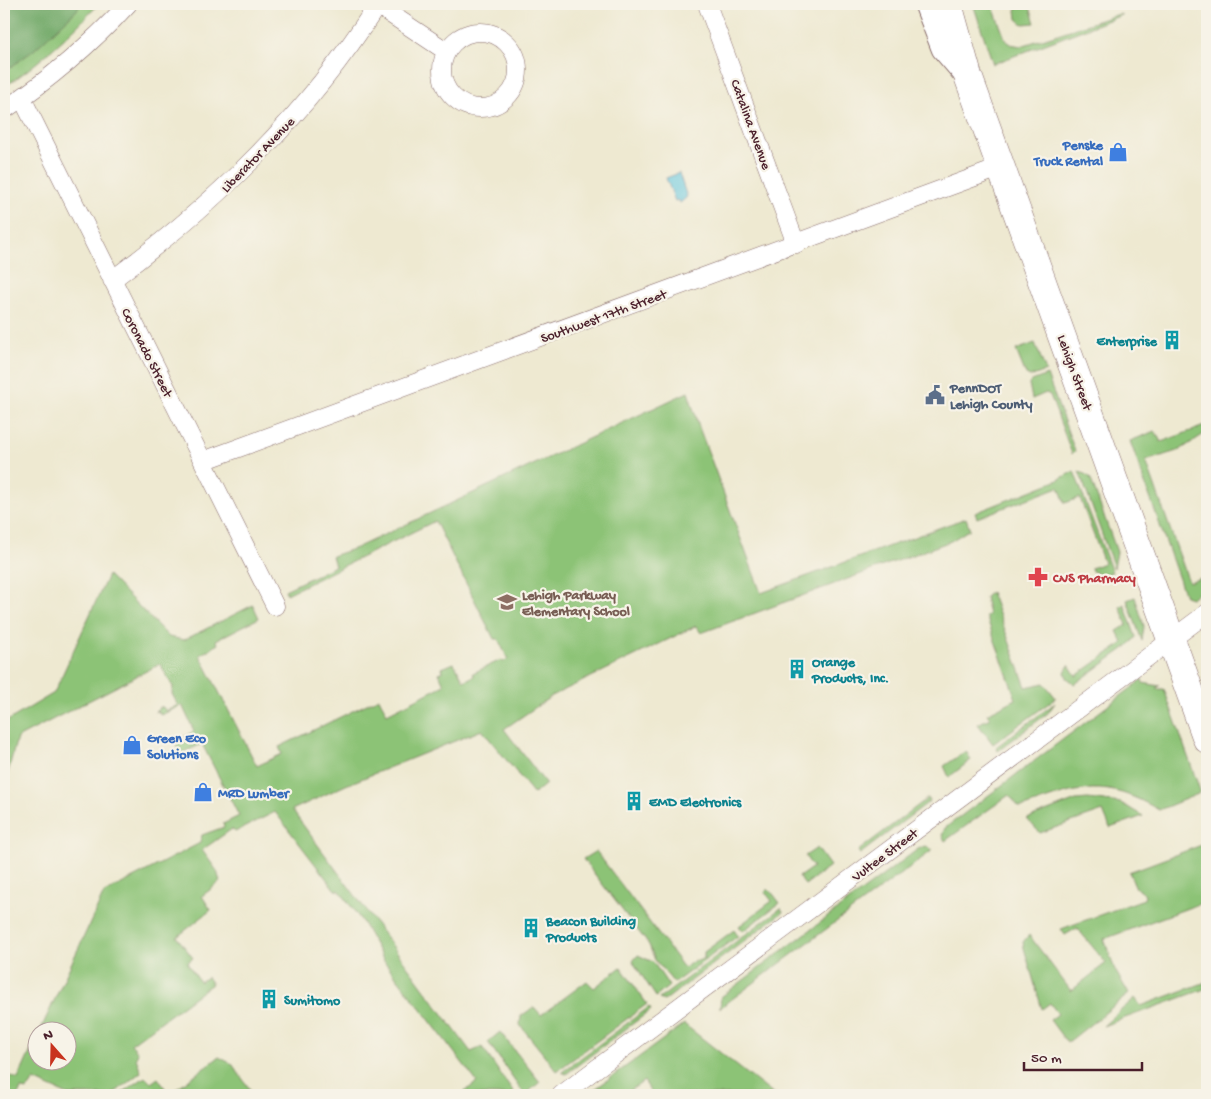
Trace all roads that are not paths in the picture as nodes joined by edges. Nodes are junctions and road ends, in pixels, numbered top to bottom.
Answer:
1 (128, 4) edge
2 (378, 4) edge
3 (707, 4) edge
4 (926, 4) edge
5 (948, 4) edge
6 (446, 51) junction
7 (968, 76) junction
8 (22, 98) junction
9 (4, 110) edge
10 (1002, 168) junction
11 (796, 244) junction
12 (112, 280) junction
13 (203, 461) junction
14 (275, 606) dead end
15 (1207, 613) edge
16 (1171, 638) junction
17 (1207, 739) edge
18 (562, 1095) edge

1 - 8 street
2 - 6 street, Liberator Avenue
2 - 12 street, Liberator Avenue
3 - 11 street, Catalina Avenue
4 - 7 main road
5 - 7 main road, Lehigh Street
6 - 6 street
7 - 10 main road, Lehigh Street
8 - 9 street
8 - 12 street, Coronado Street
10 - 11 street, Southwest 17th Street
10 - 16 main road, Lehigh Street
11 - 13 street, Southwest 17th Street
12 - 13 street, Coronado Street
13 - 14 street, Coronado Street
15 - 16 street, Vultee Street
16 - 17 main road, Lehigh Street
16 - 18 street, Vultee Street

